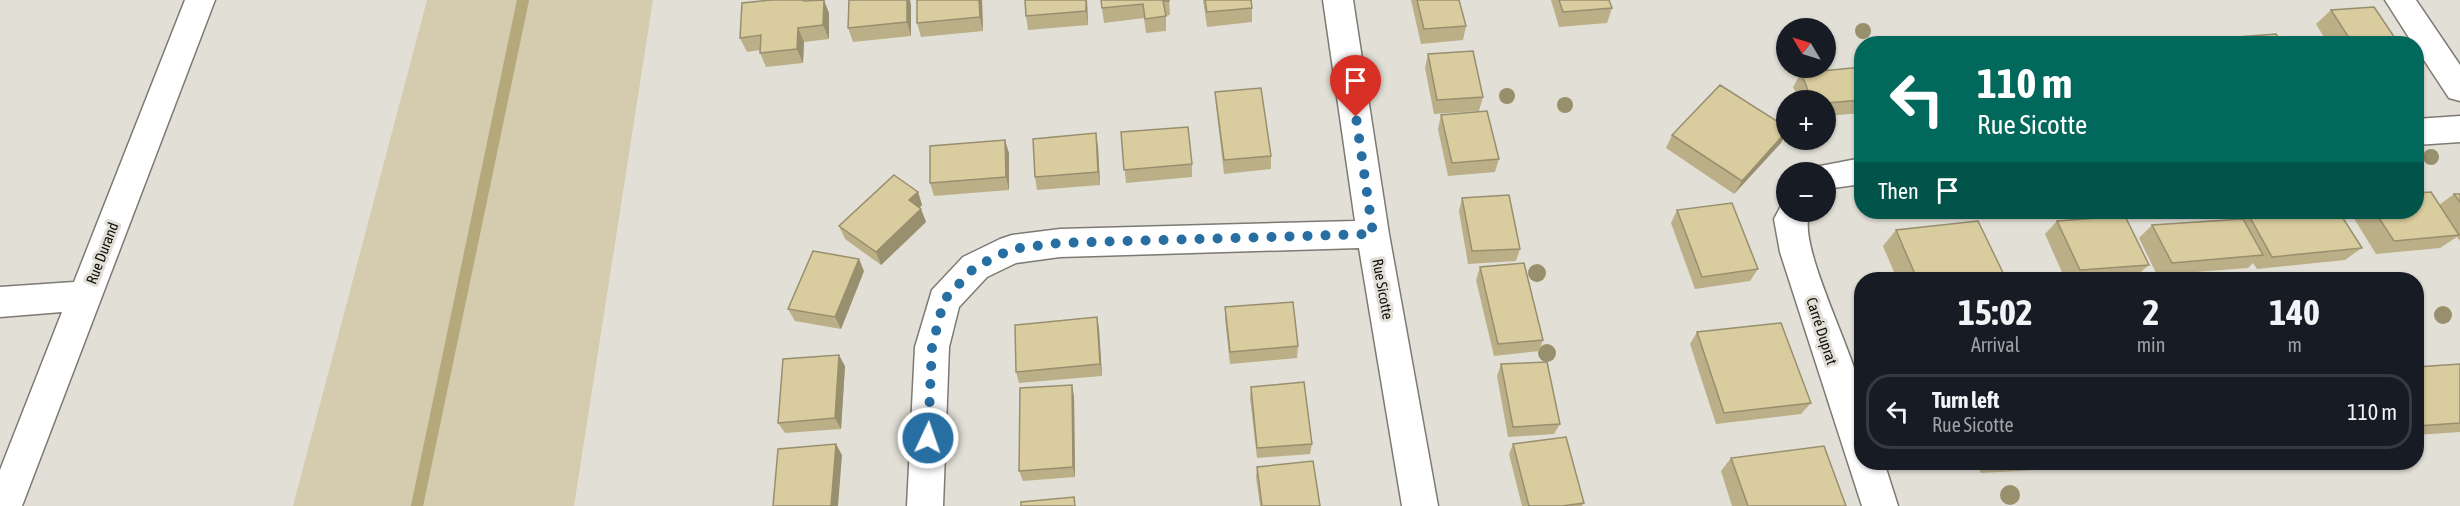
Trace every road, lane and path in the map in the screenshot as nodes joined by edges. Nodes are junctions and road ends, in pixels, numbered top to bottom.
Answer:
1 (200, 0) edge
2 (1338, 0) edge
3 (2400, 0) edge
4 (2460, 89) edge
5 (2460, 129) edge
6 (2424, 131) edge
7 (1854, 172) edge
8 (1836, 175) edge
9 (1791, 222) edge
10 (1373, 234) junction
11 (85, 296) junction
12 (0, 302) edge
13 (1854, 426) edge
14 (1869, 470) edge
15 (4, 506) edge
16 (925, 506) edge
17 (1420, 506) edge
18 (1880, 506) edge

1 - 11 street, Rue Durand
2 - 10 street, Rue Sicotte
3 - 4 street
5 - 6 street
7 - 8 street
9 - 13 street, Carré Duprat
10 - 16 street
10 - 17 street, Rue Sicotte
11 - 12 street
11 - 15 street, Rue Durand
14 - 18 street

